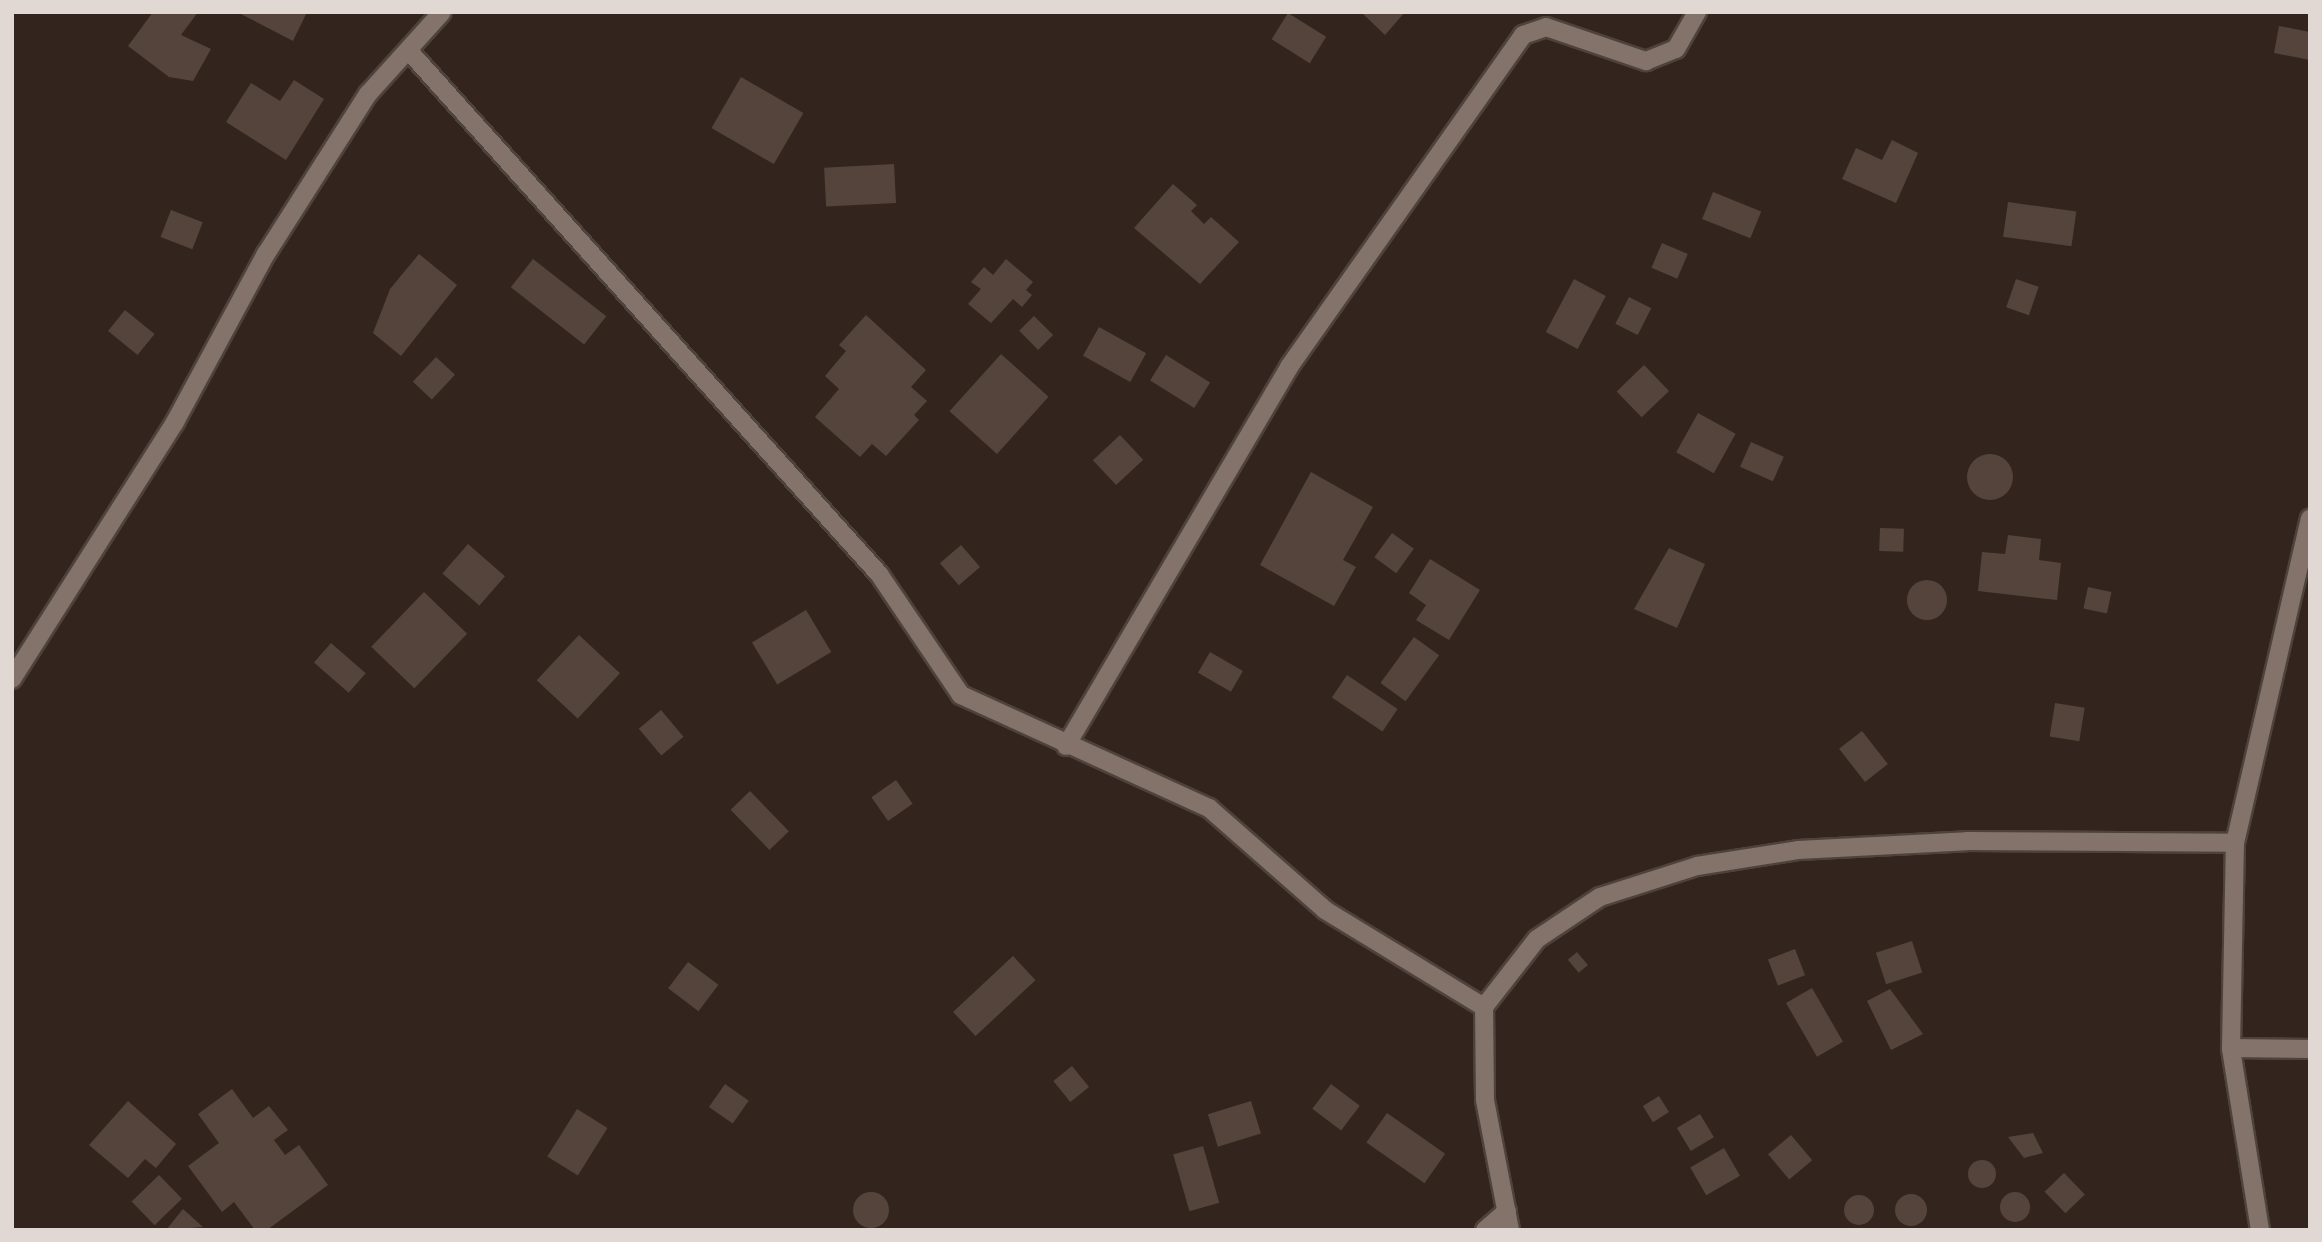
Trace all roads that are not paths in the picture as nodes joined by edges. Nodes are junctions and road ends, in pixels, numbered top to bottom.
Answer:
1 (442, 12) edge
2 (1697, 12) edge
3 (1530, 20) edge
4 (408, 50) junction
5 (2310, 519) edge
6 (12, 679) edge
7 (1066, 746) junction
8 (2235, 843) junction
9 (1484, 1007) junction
10 (2231, 1048) junction
11 (2310, 1049) edge
12 (1507, 1211) junction
13 (1485, 1230) edge
14 (1510, 1230) edge
15 (2259, 1230) edge

1 - 4 street
2 - 3 street
3 - 7 street
4 - 6 street
4 - 7 street
5 - 8 street
7 - 9 street
8 - 9 street
8 - 10 street
9 - 12 street
10 - 11 street
10 - 15 street
12 - 13 street
12 - 14 street

